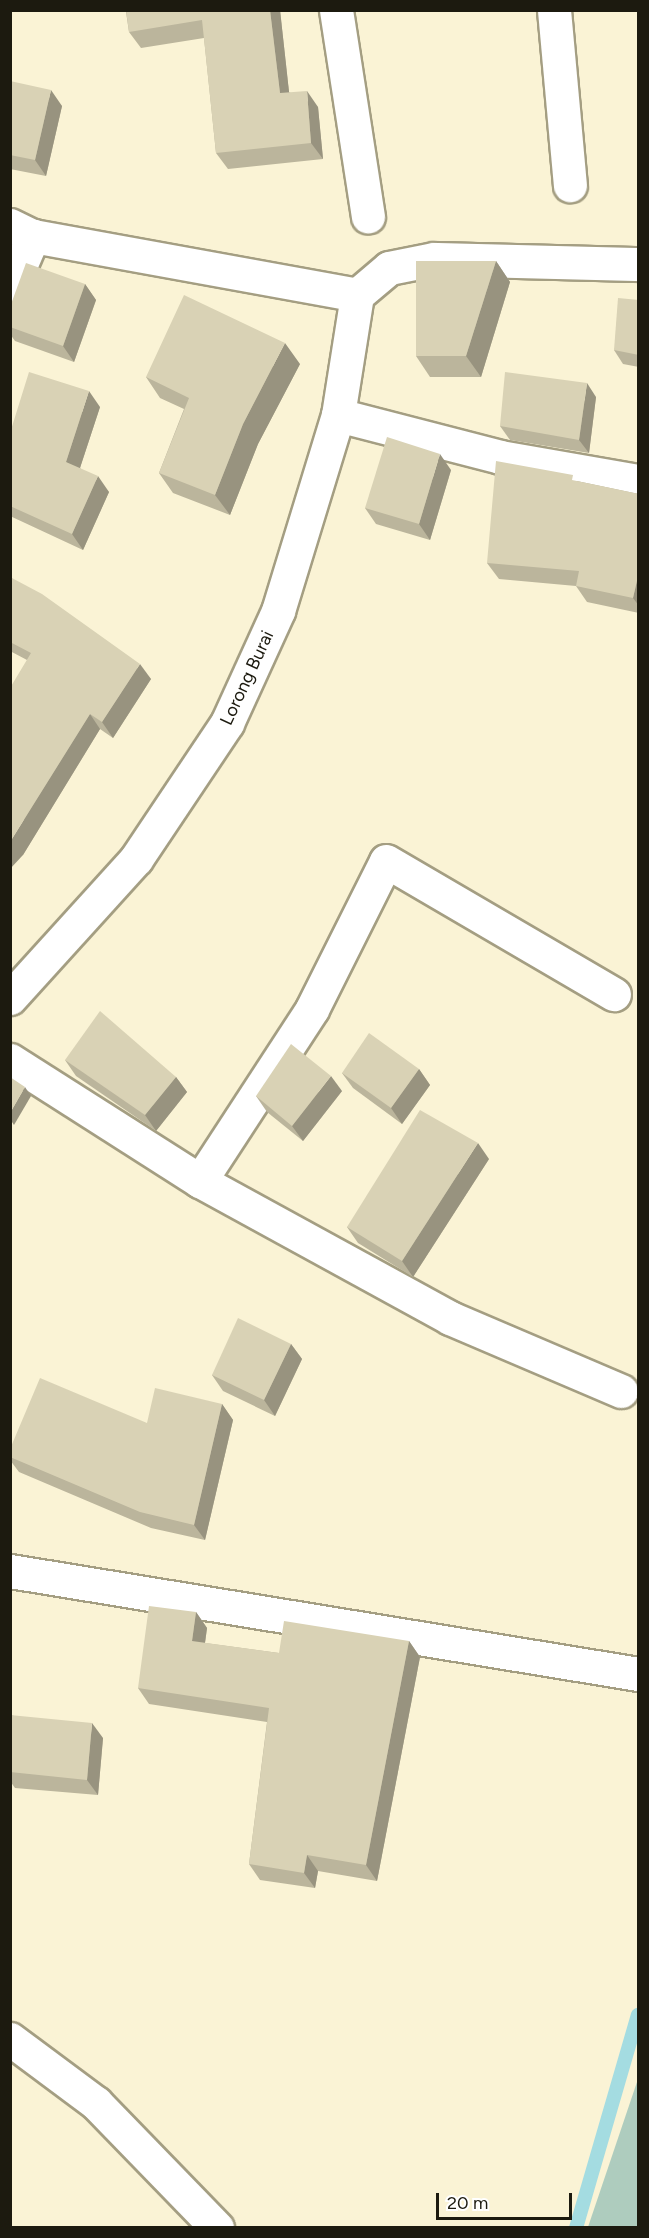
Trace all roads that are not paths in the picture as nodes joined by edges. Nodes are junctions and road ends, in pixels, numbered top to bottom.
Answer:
1 (336, 10) edge
2 (554, 10) edge
3 (570, 185) dead end
4 (368, 217) dead end
5 (22, 230) edge
6 (639, 264) edge
7 (10, 290) edge
8 (357, 295) junction
9 (338, 415) junction
10 (639, 481) edge
11 (614, 994) dead end
12 (10, 998) edge
13 (10, 1060) edge
14 (200, 1181) junction
15 (621, 1390) dead end
16 (10, 1571) edge
17 (639, 1674) edge
18 (10, 2039) edge
19 (217, 2228) edge

1 - 4 street
2 - 3 street
5 - 7 street
5 - 8 street
6 - 8 street
8 - 9 street, Lorong Burai
9 - 10 street
9 - 12 street, Lorong Burai
11 - 14 street
13 - 14 street
14 - 15 street
16 - 17 street
18 - 19 street

